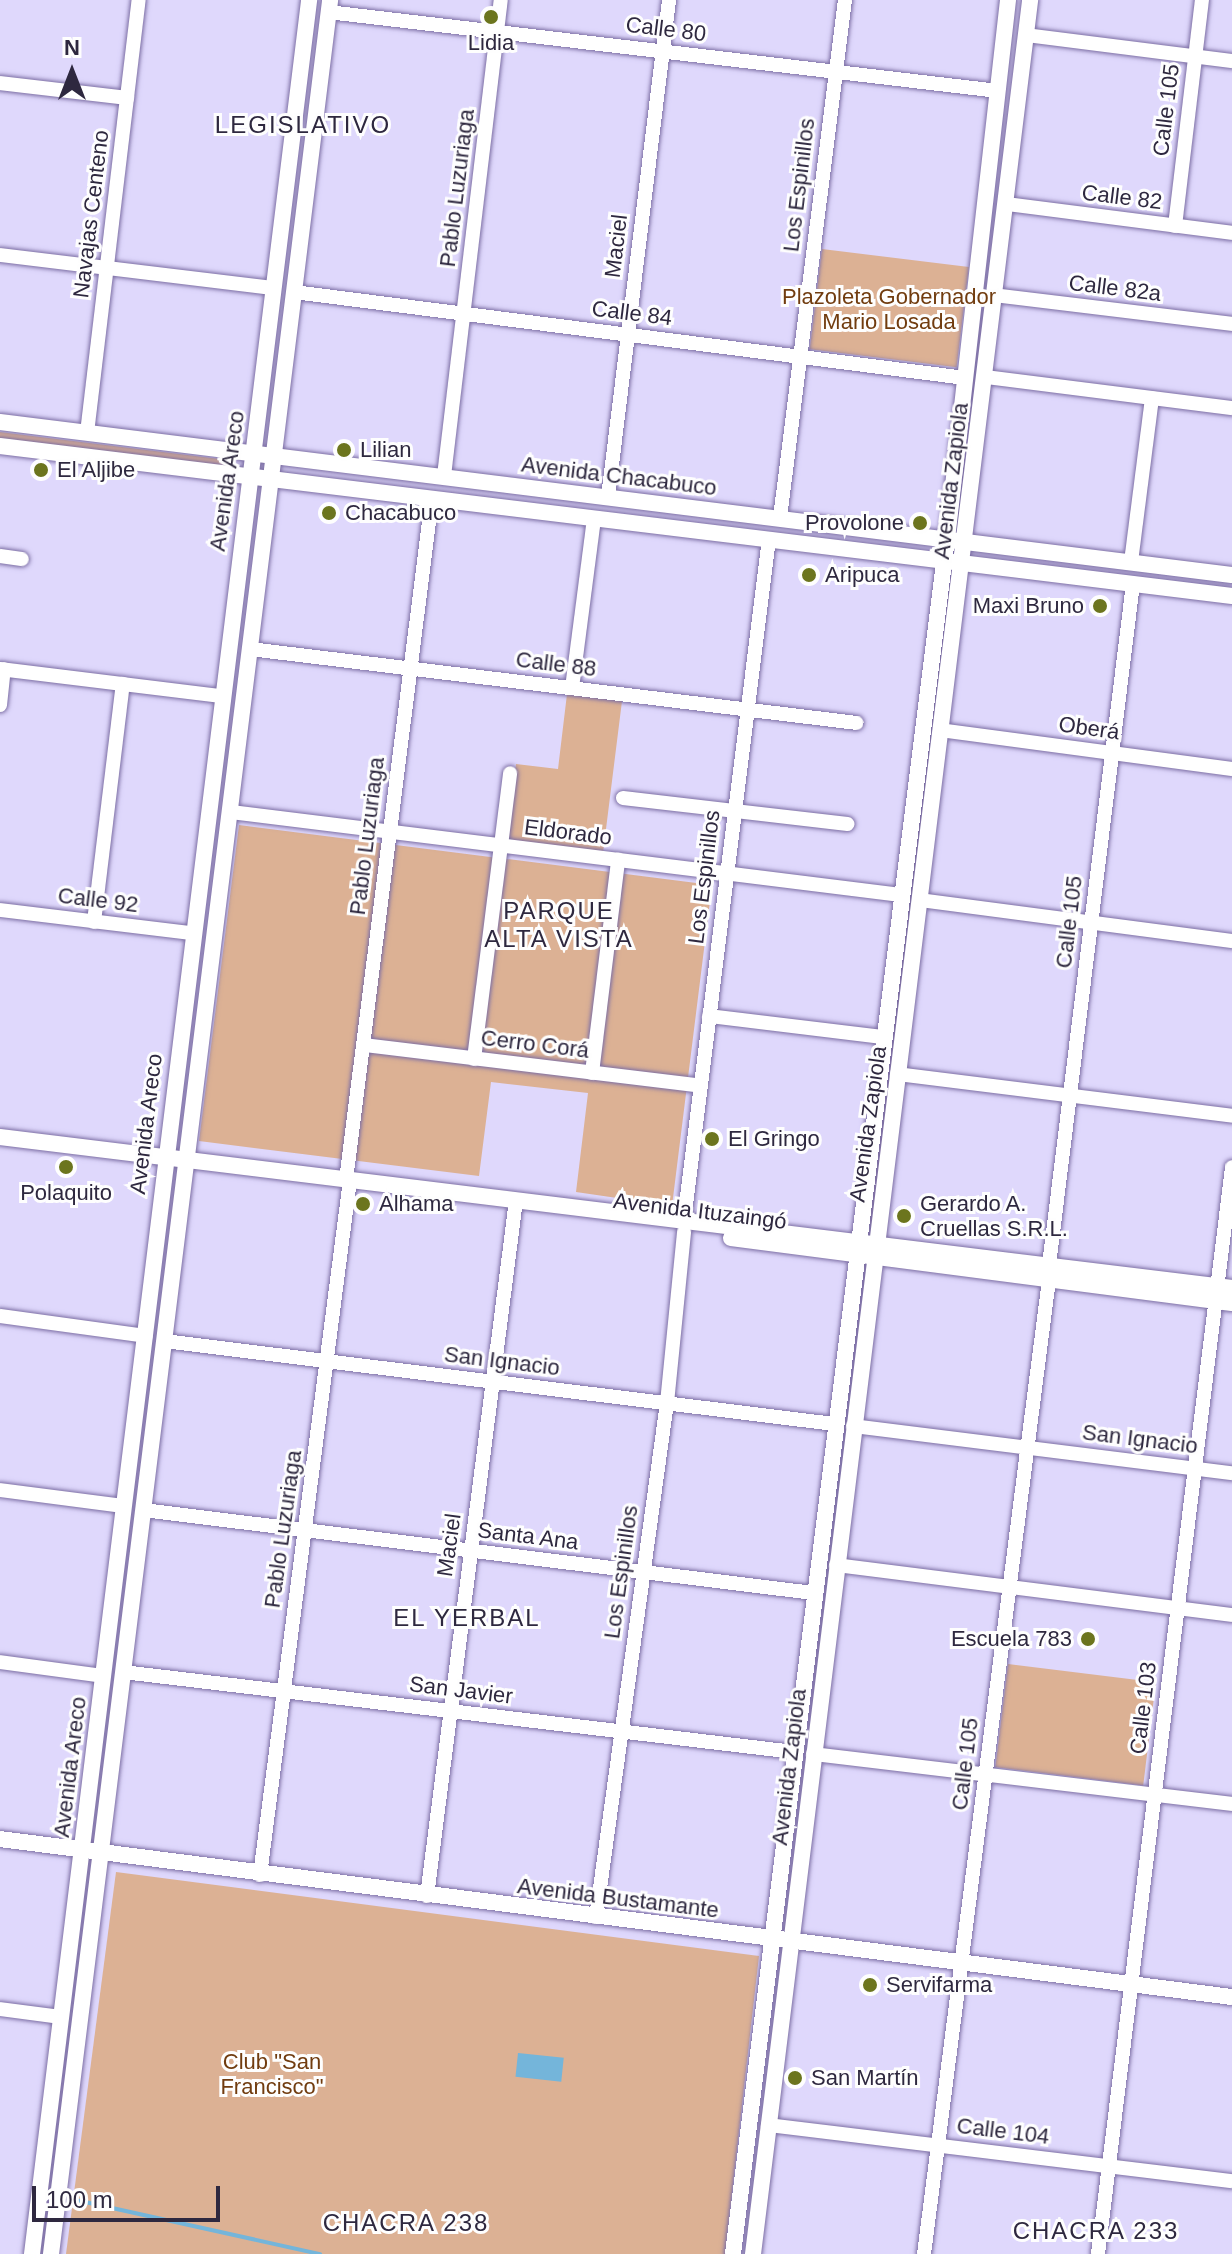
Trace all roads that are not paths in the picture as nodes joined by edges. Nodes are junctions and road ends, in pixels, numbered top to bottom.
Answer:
1 (139, 0) edge
2 (309, 0) edge
3 (501, 0) edge
4 (669, 0) edge
5 (845, 0) edge
6 (1008, 0) edge
7 (1030, 0) edge
8 (1202, 0) edge
9 (329, 6) edge
10 (497, 32) junction
11 (1026, 35) junction
12 (662, 51) junction
13 (1195, 56) junction
14 (1232, 61) edge
15 (835, 71) junction
16 (0, 83) edge
17 (998, 91) junction
18 (127, 98) junction
19 (1007, 204) junction
20 (1175, 226) junction
21 (1232, 233) edge
22 (0, 255) edge
23 (106, 268) junction
24 (274, 288) junction
25 (294, 292) junction
26 (993, 295) junction
27 (464, 314) junction
28 (1232, 324) edge
29 (628, 335) junction
30 (800, 357) junction
31 (986, 377) junction
32 (965, 378) junction
33 (1152, 398) junction
34 (1232, 408) edge
35 (0, 422) edge
36 (87, 433) junction
37 (0, 446) edge
38 (254, 454) junction
39 (274, 455) junction
40 (444, 476) junction
41 (247, 478) junction
42 (270, 481) junction
43 (608, 497) junction
44 (432, 498) junction
45 (594, 518) junction
46 (780, 518) junction
47 (769, 539) junction
48 (947, 539) junction
49 (967, 541) junction
50 (0, 556) edge
51 (22, 559) dead end
52 (944, 562) junction
53 (1131, 562) junction
54 (963, 564) junction
55 (1232, 575) edge
56 (1133, 584) junction
57 (1232, 596) edge
58 (250, 649) junction
59 (410, 668) junction
60 (2, 669) edge
61 (123, 684) junction
62 (572, 688) junction
63 (221, 696) junction
64 (0, 705) edge
65 (747, 710) junction
66 (857, 723) dead end
67 (940, 730) junction
68 (1111, 753) junction
69 (1232, 769) edge
70 (510, 773) dead end
71 (623, 798) dead end
72 (735, 811) junction
73 (231, 812) junction
74 (848, 824) dead end
75 (390, 832) junction
76 (500, 846) junction
77 (618, 860) junction
78 (727, 874) junction
79 (901, 895) junction
80 (920, 900) junction
81 (0, 910) edge
82 (94, 922) junction
83 (1091, 923) junction
84 (191, 933) junction
85 (1232, 941) edge
86 (709, 1016) junction
87 (882, 1037) junction
88 (364, 1045) junction
89 (474, 1059) junction
90 (592, 1073) junction
91 (897, 1074) junction
92 (701, 1086) junction
93 (1070, 1096) junction
94 (1232, 1116) edge
95 (0, 1137) edge
96 (164, 1157) junction
97 (186, 1162) junction
98 (1232, 1167) edge
99 (348, 1184) junction
100 (516, 1205) junction
101 (684, 1226) junction
102 (855, 1248) junction
103 (874, 1250) junction
104 (1049, 1272) junction
105 (1221, 1292) edge
106 (1232, 1303) edge
107 (0, 1316) edge
108 (146, 1336) junction
109 (164, 1341) junction
110 (328, 1362) junction
111 (494, 1382) junction
112 (667, 1403) junction
113 (834, 1424) junction
114 (853, 1426) junction
115 (1028, 1448) junction
116 (1195, 1468) junction
117 (1232, 1473) edge
118 (0, 1490) edge
119 (124, 1506) junction
120 (143, 1510) junction
121 (305, 1530) junction
122 (470, 1551) junction
123 (836, 1565) junction
124 (643, 1572) junction
125 (1010, 1587) junction
126 (813, 1593) junction
127 (1178, 1608) junction
128 (1232, 1615) edge
129 (0, 1662) edge
130 (123, 1672) junction
131 (103, 1676) junction
132 (284, 1691) junction
133 (448, 1711) junction
134 (622, 1731) junction
135 (794, 1752) junction
136 (813, 1754) junction
137 (985, 1775) junction
138 (1154, 1795) junction
139 (1232, 1804) edge
140 (0, 1839) edge
141 (82, 1849) junction
142 (101, 1852) junction
143 (260, 1875) junction
144 (427, 1896) junction
145 (596, 1917) junction
146 (771, 1939) junction
147 (791, 1941) junction
148 (961, 1962) junction
149 (1131, 1984) junction
150 (1232, 1997) edge
151 (0, 2009) edge
152 (61, 2017) junction
153 (768, 2125) junction
154 (938, 2146) junction
155 (1108, 2166) junction
156 (1232, 2181) edge
157 (32, 2254) edge
158 (51, 2254) edge
159 (733, 2254) edge
160 (753, 2254) edge
161 (924, 2254) edge
162 (1098, 2254) edge

1 - 18 street, Navajas Centeno
2 - 24 main road, Avenida Areco
3 - 10 street, Pablo Luzuriaga
4 - 12 street, Maciel
5 - 15 street, Los Espinillos
6 - 17 main road, Avenida Zapiola
7 - 11 main road, Avenida Zapiola
8 - 13 street, Calle 105
9 - 10 street, Calle 80
9 - 25 main road, Avenida Areco
10 - 12 street, Calle 80
10 - 27 street, Pablo Luzuriaga
11 - 13 street
11 - 19 main road, Avenida Zapiola
12 - 15 street, Calle 80
12 - 29 street, Maciel
13 - 14 street
13 - 20 street, Calle 105
15 - 17 street, Calle 80
15 - 30 street, Los Espinillos
16 - 18 street
17 - 32 main road, Avenida Zapiola
18 - 23 street, Navajas Centeno
19 - 20 street, Calle 82
19 - 26 main road, Avenida Zapiola
20 - 21 street, Calle 82
22 - 23 street
23 - 24 street
23 - 36 street, Navajas Centeno
24 - 38 main road, Avenida Areco
25 - 27 street, Calle 84
25 - 39 main road, Avenida Areco
26 - 28 street, Calle 82a
26 - 31 main road, Avenida Zapiola
27 - 29 street, Calle 84
27 - 40 street, Pablo Luzuriaga
29 - 30 street, Calle 84
29 - 43 street, Maciel
30 - 32 street, Calle 84
30 - 46 street, Los Espinillos
31 - 33 street
31 - 49 main road, Avenida Zapiola
32 - 48 main road, Avenida Zapiola
33 - 34 street
33 - 53 street
35 - 36 main road, Avenida Chacabuco
36 - 38 main road, Avenida Chacabuco
37 - 41 main road, Avenida Chacabuco
38 - 39 main road, Avenida Chacabuco
38 - 41 main road, Avenida Areco
39 - 40 main road, Avenida Chacabuco
39 - 42 main road, Avenida Areco
40 - 43 main road, Avenida Chacabuco
41 - 42 main road, Avenida Chacabuco
41 - 63 main road, Avenida Areco
42 - 44 main road, Avenida Chacabuco
42 - 58 main road, Avenida Areco
43 - 46 main road, Avenida Chacabuco
44 - 45 main road, Avenida Chacabuco
44 - 59 street, Pablo Luzuriaga
45 - 47 main road, Avenida Chacabuco
45 - 62 street
46 - 48 main road, Avenida Chacabuco
47 - 52 main road, Avenida Chacabuco
47 - 65 street, Los Espinillos
48 - 49 main road, Avenida Chacabuco
48 - 52 main road, Avenida Zapiola
49 - 53 main road, Avenida Chacabuco
49 - 54 main road, Avenida Zapiola
50 - 51 street
52 - 54 main road, Avenida Chacabuco
52 - 79 main road, Avenida Zapiola
53 - 55 main road, Avenida Chacabuco
54 - 56 main road, Avenida Chacabuco
54 - 67 main road, Avenida Zapiola
56 - 57 main road, Avenida Chacabuco
56 - 68 street, Calle 105
58 - 59 street, Calle 88
58 - 73 main road, Avenida Areco
59 - 62 street, Calle 88
59 - 75 street, Pablo Luzuriaga
60 - 61 street
60 - 64 street
61 - 63 street
61 - 82 street
62 - 65 street, Calle 88
63 - 84 main road, Avenida Areco
65 - 66 street, Calle 88
65 - 72 street, Los Espinillos
67 - 68 street, Oberá
67 - 80 main road, Avenida Zapiola
68 - 69 street, Oberá
68 - 83 street, Calle 105
70 - 76 street
71 - 72 street
72 - 74 street
72 - 78 street, Los Espinillos
73 - 75 street, Eldorado
73 - 97 main road, Avenida Areco
75 - 76 street, Eldorado
75 - 88 street, Pablo Luzuriaga
76 - 77 street, Eldorado
76 - 89 street
77 - 78 street, Eldorado
77 - 90 street
78 - 79 street, Eldorado
78 - 86 street, Los Espinillos
79 - 87 main road, Avenida Zapiola
80 - 83 street
80 - 91 main road, Avenida Zapiola
81 - 82 street, Calle 92
82 - 84 street, Calle 92
83 - 85 street
83 - 93 street, Calle 105
84 - 96 main road, Avenida Areco
86 - 87 street
86 - 92 street, Los Espinillos
87 - 102 main road, Avenida Zapiola
88 - 89 street, Cerro Corá
88 - 99 street, Pablo Luzuriaga
89 - 90 street, Cerro Corá
90 - 92 street, Cerro Corá
91 - 93 street
91 - 103 main road, Avenida Zapiola
92 - 101 street, Los Espinillos
93 - 94 street
93 - 104 street, Calle 105
95 - 96 main road, Avenida Ituzaingó
96 - 97 main road, Avenida Ituzaingó
96 - 108 main road, Avenida Areco
97 - 99 main road, Avenida Ituzaingó
97 - 109 main road, Avenida Areco
98 - 105 street, Calle 103
99 - 100 main road, Avenida Ituzaingó
99 - 110 street, Pablo Luzuriaga
100 - 101 main road, Avenida Ituzaingó
100 - 111 street, Maciel
101 - 102 main road, Avenida Ituzaingó
101 - 112 street, Los Espinillos
102 - 103 main road, Avenida Ituzaingó
102 - 113 main road, Avenida Zapiola
103 - 104 main road, Avenida Ituzaingó
103 - 114 main road, Avenida Zapiola
104 - 105 main road, Avenida Ituzaingó
104 - 115 street, Calle 105
105 - 106 main road, Avenida Ituzaingó
105 - 116 street, Calle 103
107 - 108 street
108 - 119 main road, Avenida Areco
109 - 110 street, San Ignacio
109 - 120 main road, Avenida Areco
110 - 111 street, San Ignacio
110 - 121 street, Pablo Luzuriaga
111 - 112 street, San Ignacio
111 - 122 street, Maciel
112 - 113 street, San Ignacio
112 - 124 street, Los Espinillos
113 - 126 main road, Avenida Zapiola
114 - 115 street, San Ignacio
114 - 123 main road, Avenida Zapiola
115 - 116 street, San Ignacio
115 - 125 street, Calle 105
116 - 117 street, San Ignacio
116 - 127 street, Calle 103
118 - 119 street
119 - 131 main road, Avenida Areco
120 - 121 street, Santa Ana
120 - 130 main road, Avenida Areco
121 - 122 street, Santa Ana
121 - 132 street, Pablo Luzuriaga
122 - 124 street, Santa Ana
122 - 133 street, Maciel
123 - 125 street
123 - 136 main road, Avenida Zapiola
124 - 126 street, Santa Ana
124 - 134 street, Los Espinillos
125 - 127 street
125 - 137 street, Calle 105
126 - 135 main road, Avenida Zapiola
127 - 128 street
127 - 138 street, Calle 103
129 - 131 street
130 - 132 street, San Javier
130 - 142 main road, Avenida Areco
131 - 141 main road, Avenida Areco
132 - 133 street, San Javier
132 - 143 street, Pablo Luzuriaga
133 - 134 street, San Javier
133 - 144 street, Maciel
134 - 135 street, San Javier
134 - 145 street, Los Espinillos
135 - 146 main road, Avenida Zapiola
136 - 137 street
136 - 147 main road, Avenida Zapiola
137 - 138 street
137 - 148 street, Calle 105
138 - 139 street
138 - 149 street, Calle 103
140 - 141 main road, Avenida Bustamante
141 - 142 main road, Avenida Bustamante
141 - 152 main road, Avenida Areco
142 - 143 main road, Avenida Bustamante
142 - 158 main road, Avenida Areco
143 - 144 main road, Avenida Bustamante
144 - 145 main road, Avenida Bustamante
145 - 146 main road, Avenida Bustamante
146 - 147 main road, Avenida Bustamante
146 - 159 main road, Avenida Zapiola
147 - 148 main road, Avenida Bustamante
147 - 153 main road, Avenida Zapiola
148 - 149 main road, Avenida Bustamante
148 - 154 street, Calle 105
149 - 150 main road, Avenida Bustamante
149 - 155 street, Calle 103
151 - 152 street
152 - 157 main road, Avenida Areco
153 - 154 street, Calle 104
153 - 160 main road, Avenida Zapiola
154 - 155 street, Calle 104
154 - 161 street, Calle 105
155 - 156 street, Calle 104
155 - 162 street, Calle 103

